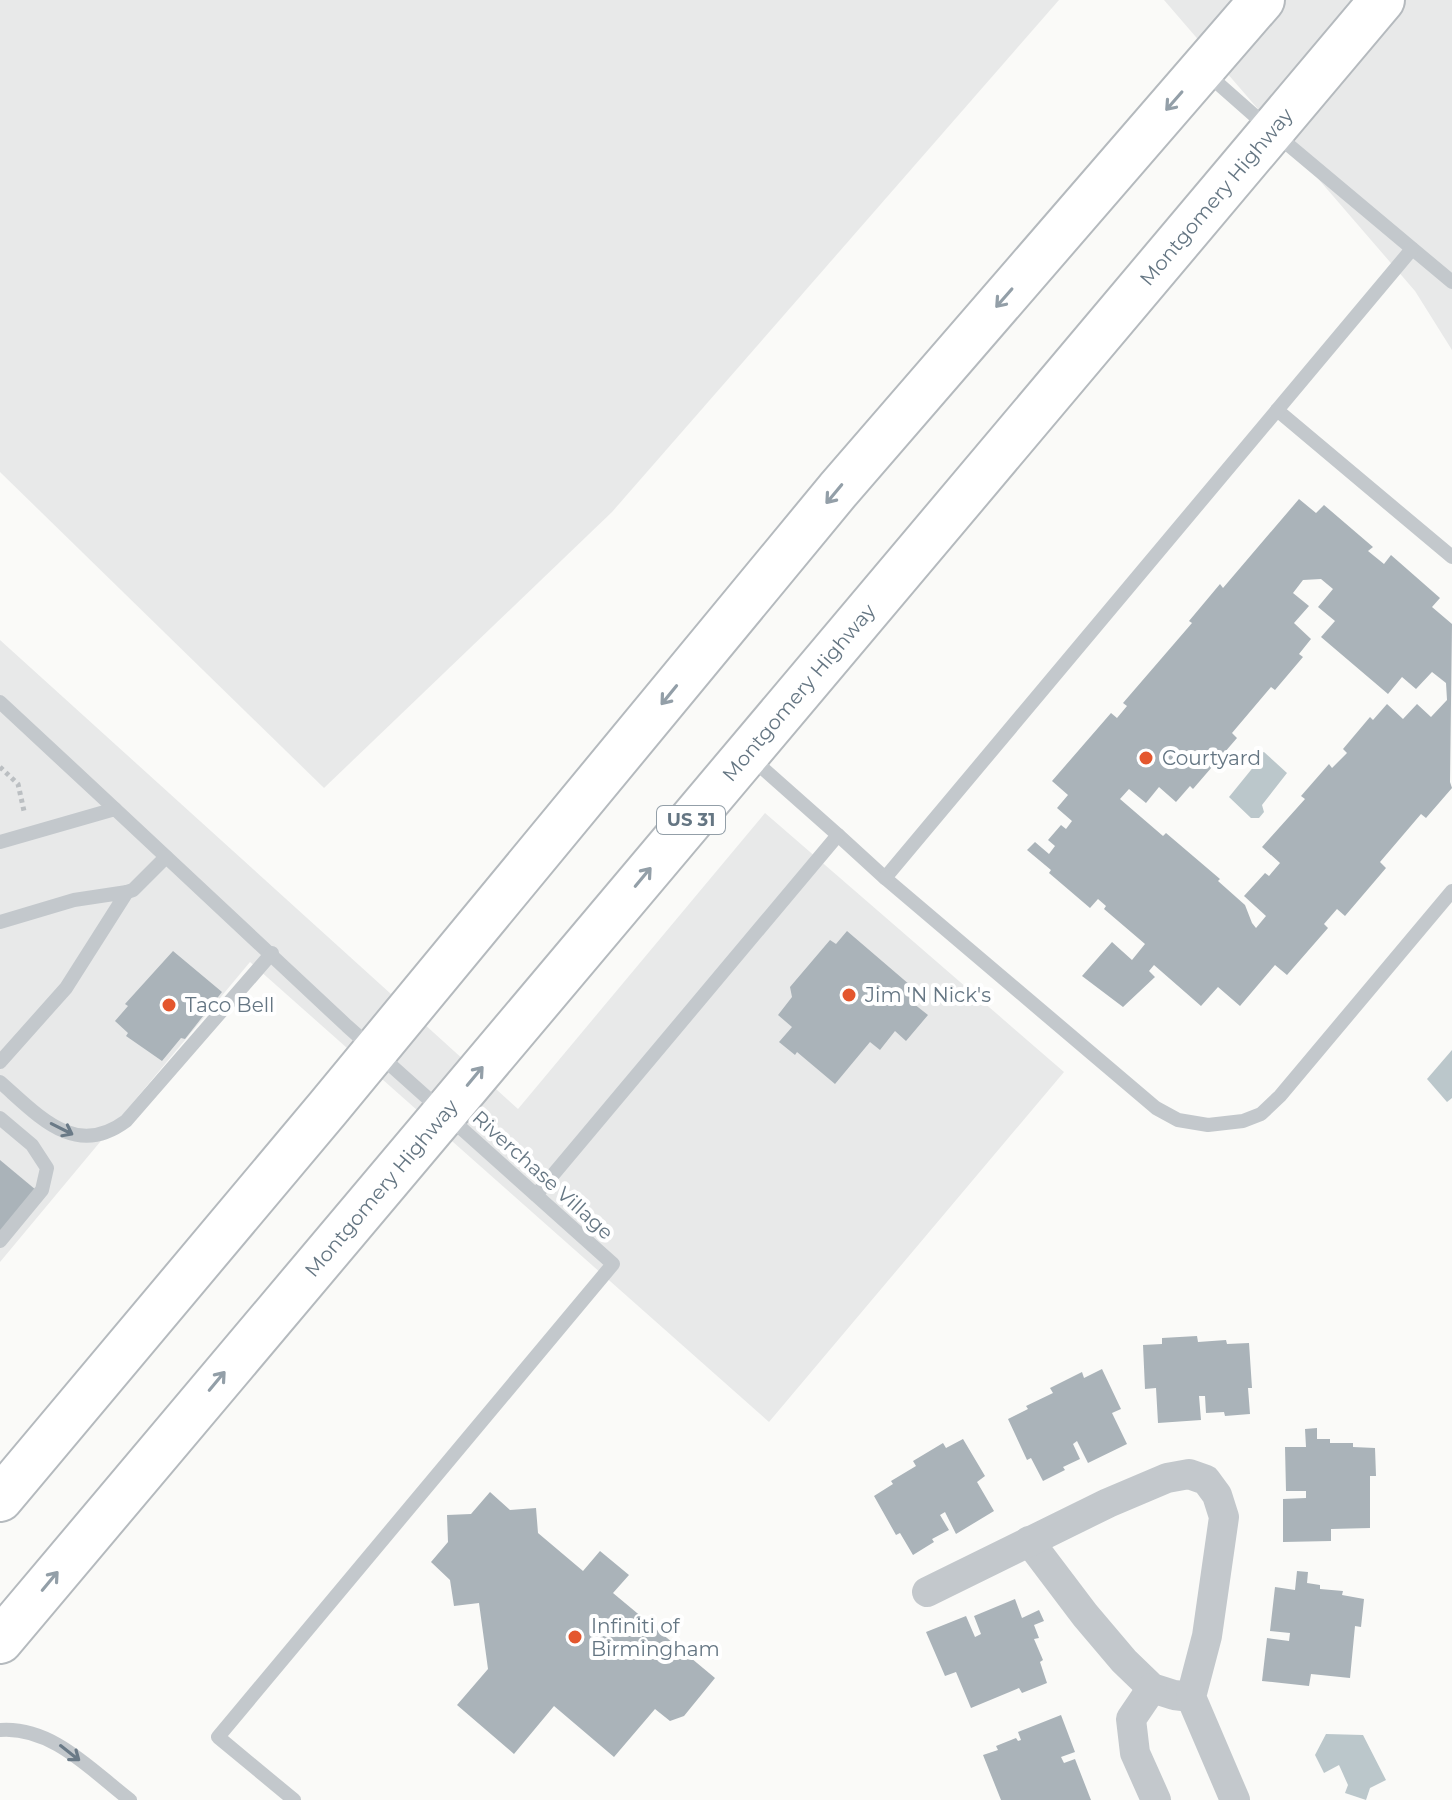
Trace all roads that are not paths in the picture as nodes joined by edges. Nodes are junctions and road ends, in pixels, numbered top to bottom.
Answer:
1 (1262, 0) edge
2 (1382, 0) edge
3 (1202, 69) junction
4 (1272, 131) junction
5 (1412, 249) junction
6 (1452, 282) edge
7 (1277, 410) junction
8 (1452, 557) edge
9 (0, 702) edge
10 (747, 754) junction
11 (115, 809) junction
12 (838, 835) junction
13 (0, 842) edge
14 (166, 857) junction
15 (885, 878) junction
16 (1452, 891) edge
17 (127, 892) junction
18 (0, 922) edge
19 (272, 953) junction
20 (376, 1050) junction
21 (0, 1062) edge
22 (0, 1082) edge
23 (443, 1113) junction
24 (0, 1118) edge
25 (536, 1195) junction
26 (0, 1241) edge
27 (0, 1499) edge
28 (1029, 1541) junction
29 (927, 1592) dead end
30 (0, 1641) edge
31 (1152, 1688) junction
32 (1191, 1697) junction
33 (0, 1730) edge
34 (130, 1800) edge
35 (294, 1800) edge
36 (1156, 1800) edge
37 (1235, 1800) edge

1 - 3 main road
2 - 4 main road, Montgomery Highway / US 31
3 - 4 lane
3 -> 20 main road
4 - 5 lane
4 - 10 main road, Montgomery Highway / US 31
5 - 6 lane
5 - 7 lane
7 - 8 lane
7 - 15 lane
9 - 11 lane, Riverchase Village
10 - 12 lane
23 -> 10 main road, Montgomery Highway / US 31
11 - 13 lane
11 - 14 lane, Riverchase Village
12 - 15 lane
12 - 25 lane
14 - 17 lane
14 - 19 lane, Riverchase Village
15 - 16 lane
17 - 18 lane
17 - 21 lane
19 - 20 lane, Riverchase Village
22 -> 19 lane
20 - 23 lane, Riverchase Village
20 - 27 main road
23 - 25 lane, Riverchase Village
30 -> 23 main road, Montgomery Highway / US 31
24 - 26 lane
25 - 35 lane, Riverchase Village
28 - 29 street
28 - 31 street
28 - 32 street
31 - 32 street
31 - 36 street
32 - 37 street
33 -> 34 lane

